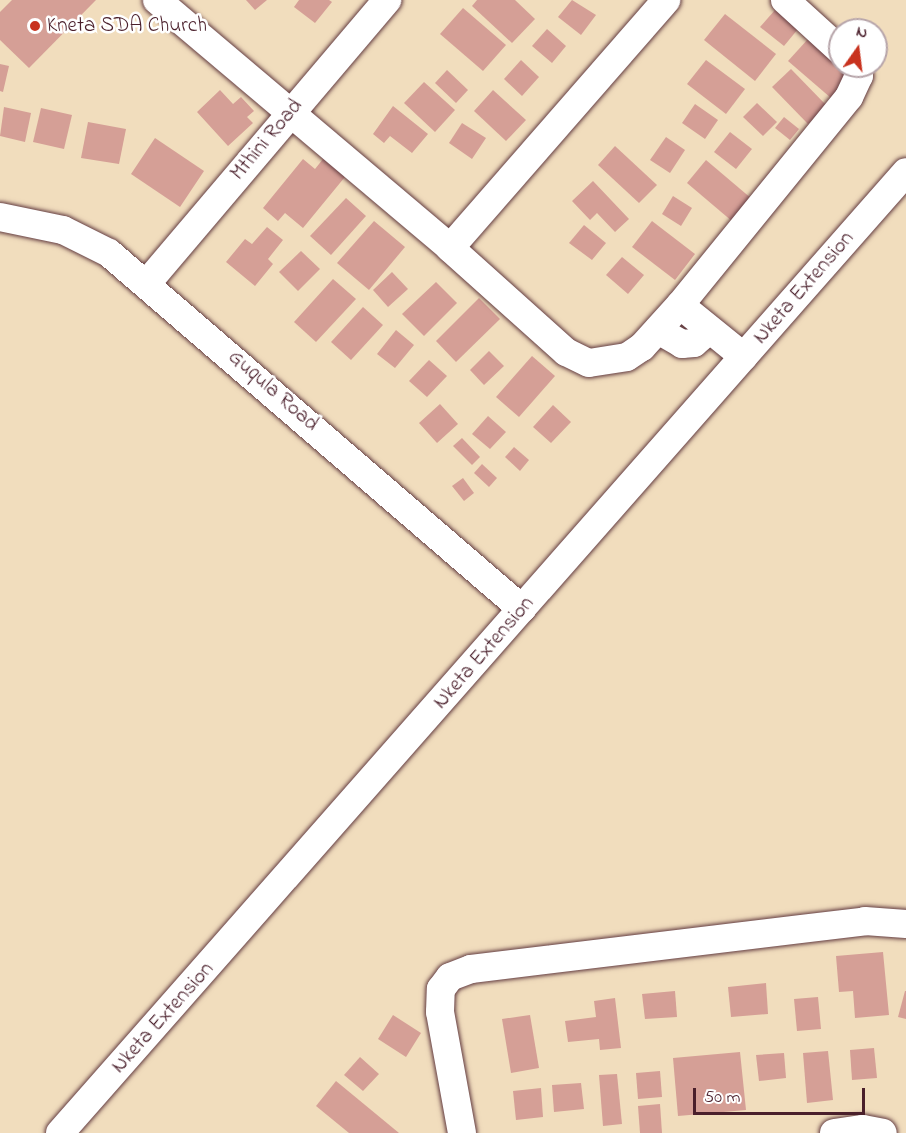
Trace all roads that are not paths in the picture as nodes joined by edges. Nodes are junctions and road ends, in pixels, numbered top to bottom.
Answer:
1 (157, 0) edge
2 (387, 0) edge
3 (666, 0) edge
4 (785, 0) edge
5 (828, 39) edge
6 (858, 78) edge
7 (289, 114) junction
8 (906, 172) edge
9 (0, 217) edge
10 (450, 248) junction
11 (148, 282) junction
12 (680, 305) junction
13 (658, 330) junction
14 (709, 330) junction
15 (744, 357) junction
16 (522, 609) junction
17 (906, 924) edge
18 (60, 1133) edge
19 (462, 1133) edge
20 (834, 1133) edge
21 (883, 1133) edge

1 - 7 street
2 - 7 street, Mthini Road
3 - 10 street
4 - 5 street
6 - 12 street
7 - 10 street
7 - 11 street, Mthini Road
8 - 15 street, Nketa Extension
9 - 11 street, Guqula Road
10 - 13 street
11 - 16 street, Guqula Road
12 - 13 street
12 - 14 street
13 - 14 street
14 - 15 street
15 - 16 street, Nketa Extension
16 - 18 street, Nketa Extension
17 - 19 street
20 - 21 street

